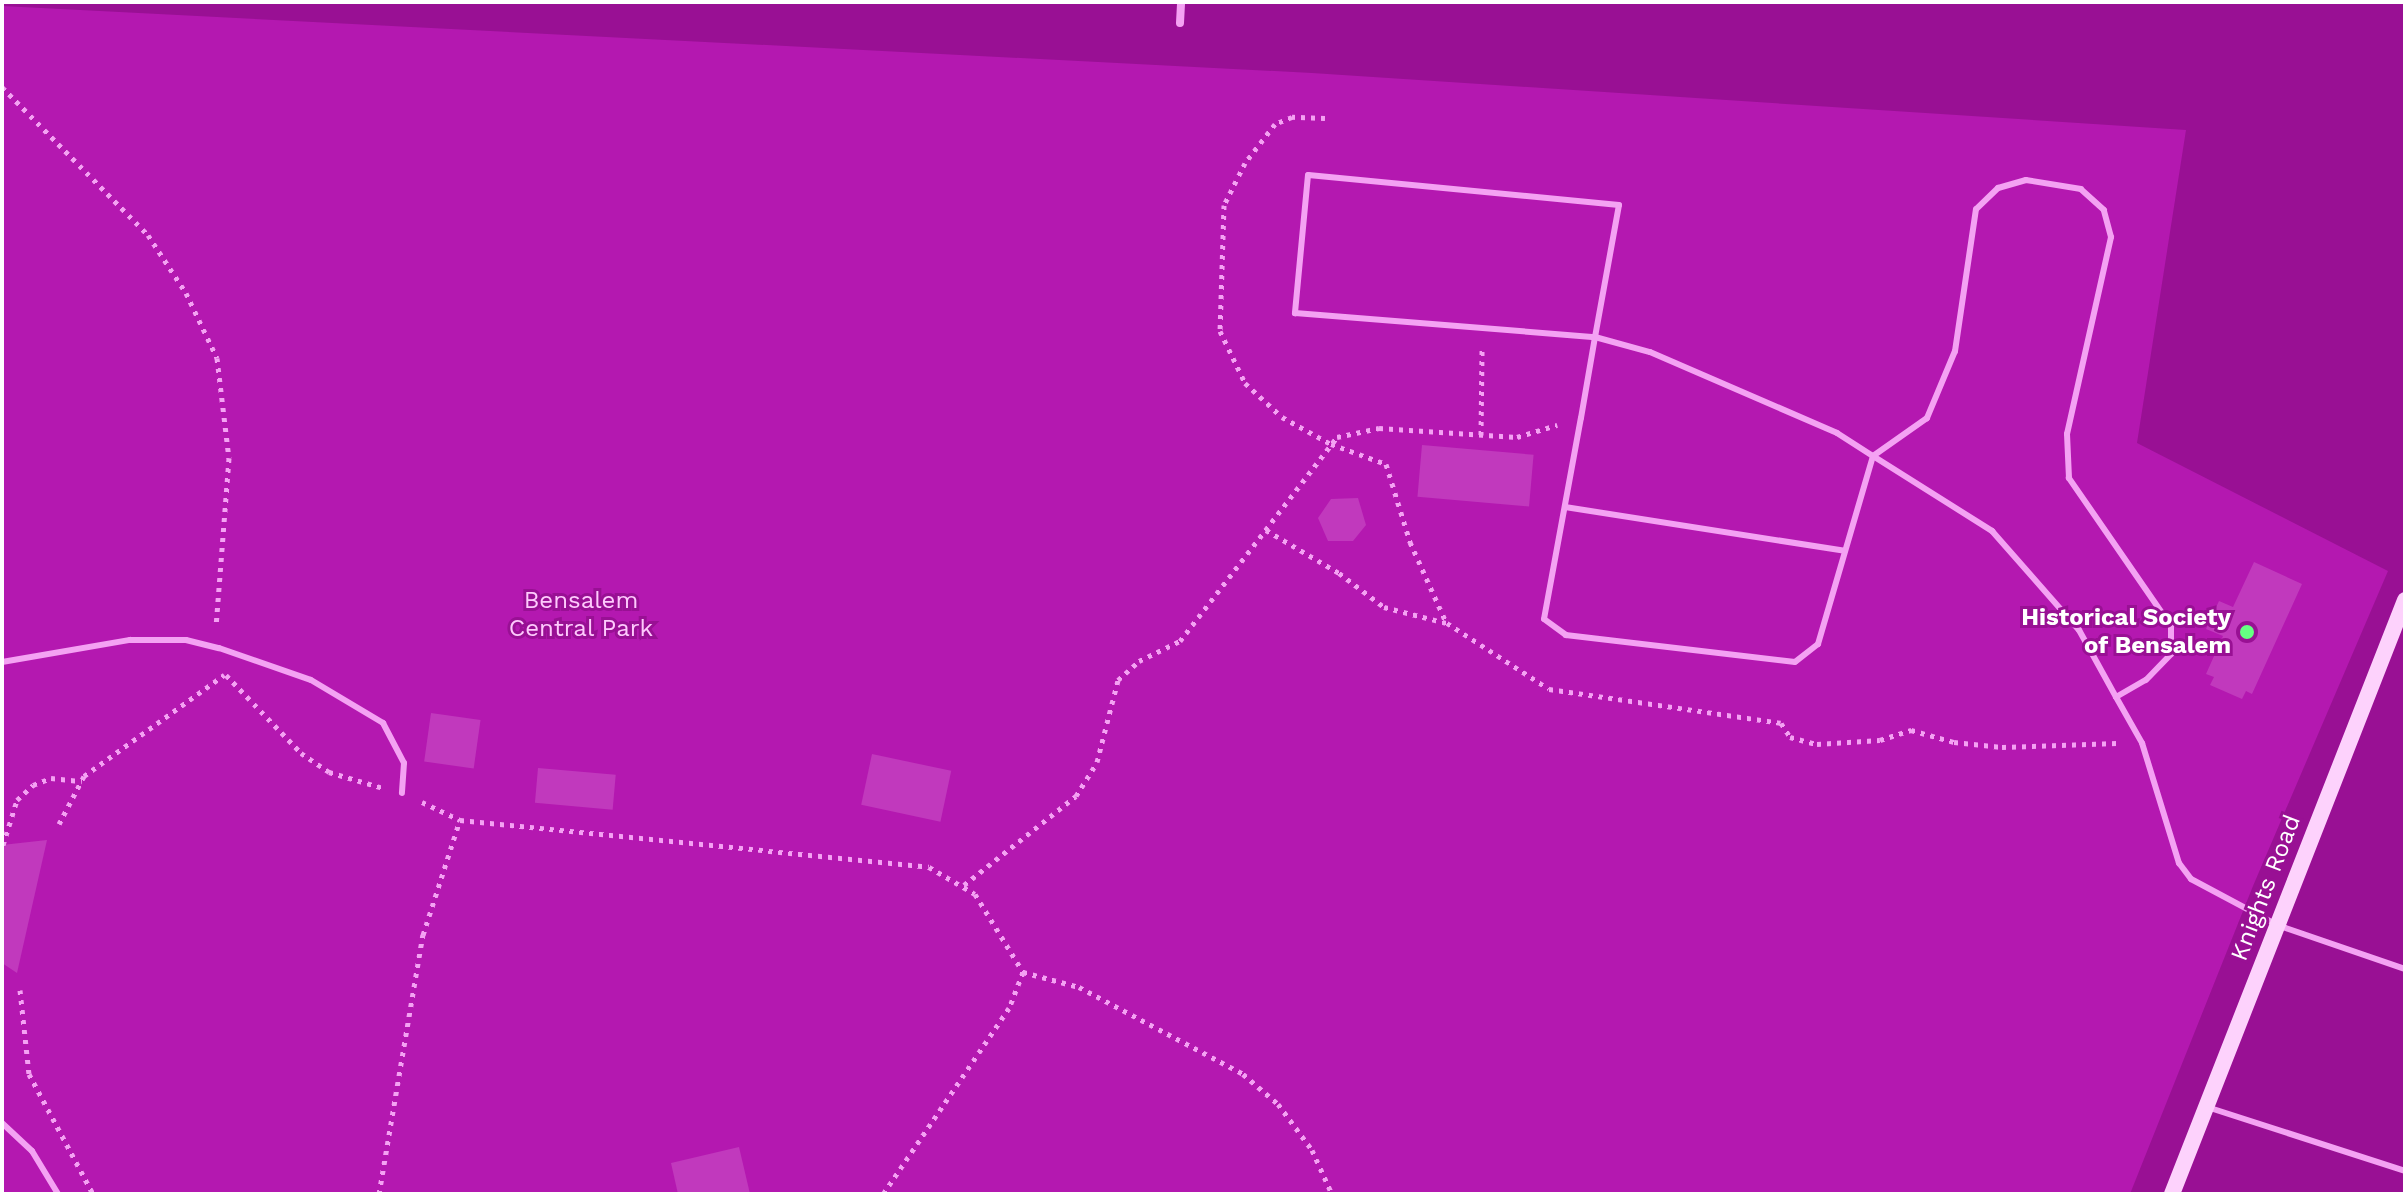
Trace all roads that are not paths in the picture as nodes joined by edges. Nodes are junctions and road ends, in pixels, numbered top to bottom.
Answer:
1 (1181, 2) edge
2 (1180, 23) dead end
3 (1595, 337) junction
4 (1873, 456) junction
5 (1565, 507) junction
6 (1845, 551) junction
7 (2405, 600) edge
8 (2, 662) edge
9 (2116, 697) junction
10 (402, 793) road end
11 (2277, 925) junction
12 (2405, 969) edge
13 (2206, 1107) junction
14 (2, 1123) edge
15 (2405, 1171) edge
16 (58, 1194) edge
17 (2172, 1194) edge

1 - 2 street
3 - 3 lane
3 - 4 lane
3 - 5 lane
4 - 6 lane
4 - 9 lane
4 - 9 lane
5 - 6 lane
5 - 6 lane
7 - 11 main road, Knights Road
8 - 10 lane
9 - 11 lane
11 - 12 lane
11 - 13 main road, Knights Road
13 - 15 lane
13 - 17 main road, Knights Road
14 - 16 lane

